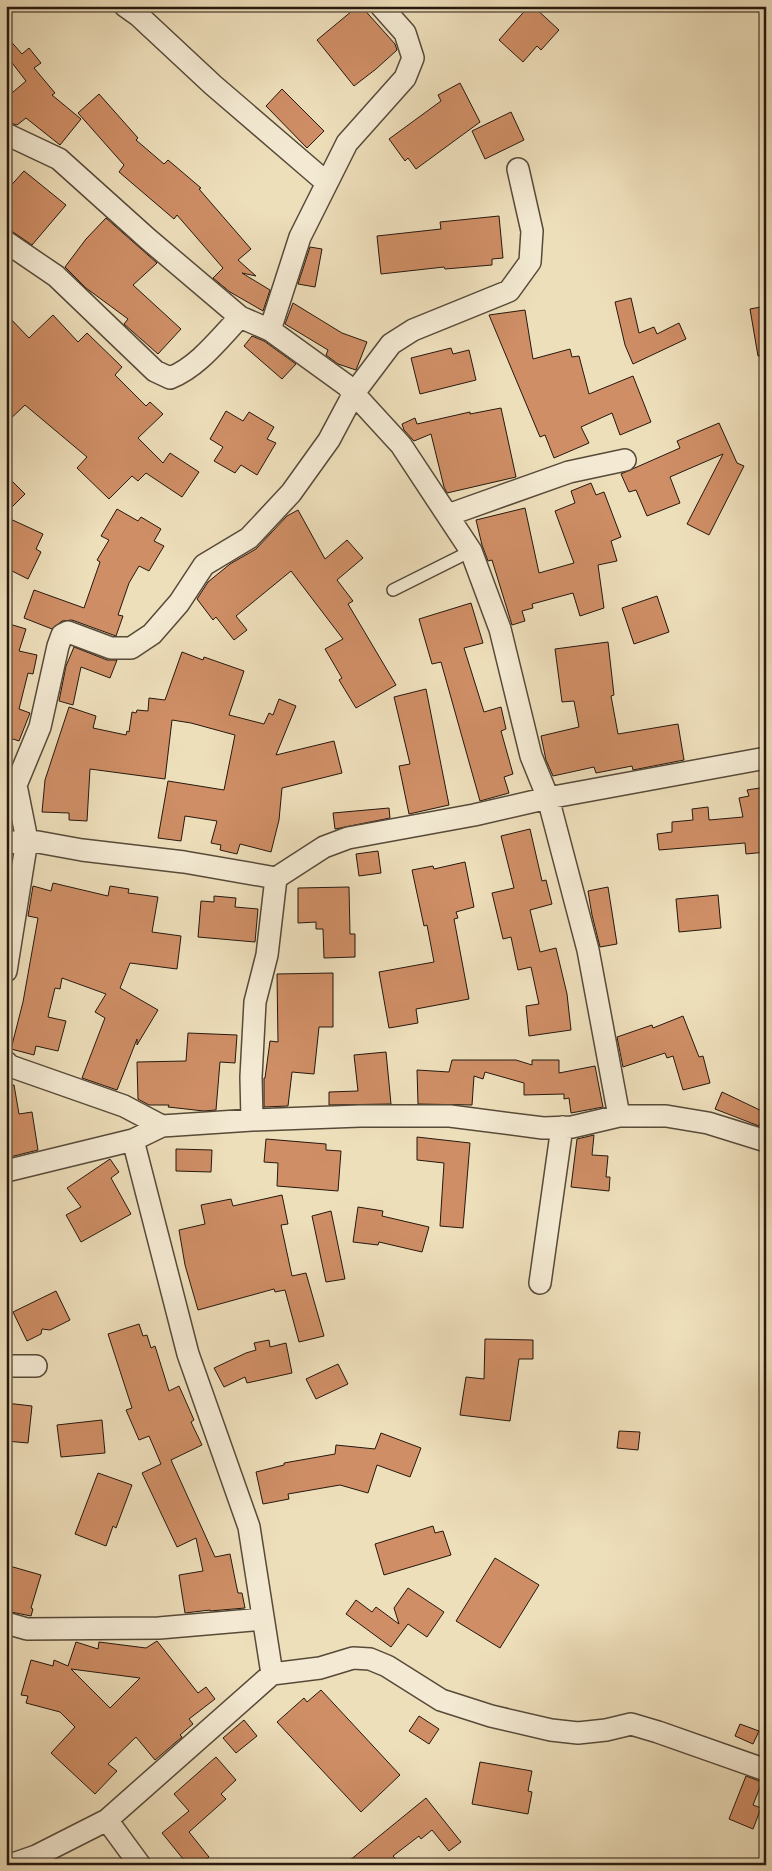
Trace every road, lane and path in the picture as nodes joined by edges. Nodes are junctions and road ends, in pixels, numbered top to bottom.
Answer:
1 (125, 6) edge
2 (381, 6) edge
3 (6, 134) edge
4 (518, 169) dead end
5 (327, 183) junction
6 (6, 242) edge
7 (240, 317) junction
8 (270, 330) junction
9 (354, 393) junction
10 (625, 460) dead end
11 (448, 515) junction
12 (471, 551) junction
13 (393, 590) dead end
14 (766, 758) edge
15 (548, 798) junction
16 (27, 840) junction
17 (6, 843) edge
18 (276, 878) junction
19 (6, 971) edge
20 (6, 1062) edge
21 (619, 1116) junction
22 (252, 1120) junction
23 (162, 1126) junction
24 (562, 1127) junction
25 (132, 1140) junction
26 (766, 1141) edge
27 (6, 1171) edge
28 (540, 1283) dead end
29 (6, 1366) edge
30 (36, 1366) dead end
31 (263, 1619) junction
32 (6, 1623) edge
33 (272, 1674) junction
34 (766, 1770) edge
35 (107, 1820) junction
36 (10, 1865) edge
37 (140, 1865) edge

1 - 5 street
2 - 5 street
3 - 7 street
4 - 9 street
5 - 8 street
6 - 7 street
7 - 8 street
8 - 9 street
9 - 11 street
9 - 16 street
10 - 11 street
11 - 12 street
12 - 13 lane
12 - 15 street
14 - 15 street
15 - 18 street
15 - 21 street
16 - 17 street
16 - 18 street
16 - 19 street
18 - 22 street
20 - 23 street
21 - 24 street
21 - 26 street
22 - 23 street
22 - 24 street
23 - 25 street
24 - 28 street
25 - 27 street
25 - 31 street
29 - 30 street
31 - 32 street
31 - 33 street
33 - 34 street
33 - 35 street
35 - 36 street
35 - 37 street

